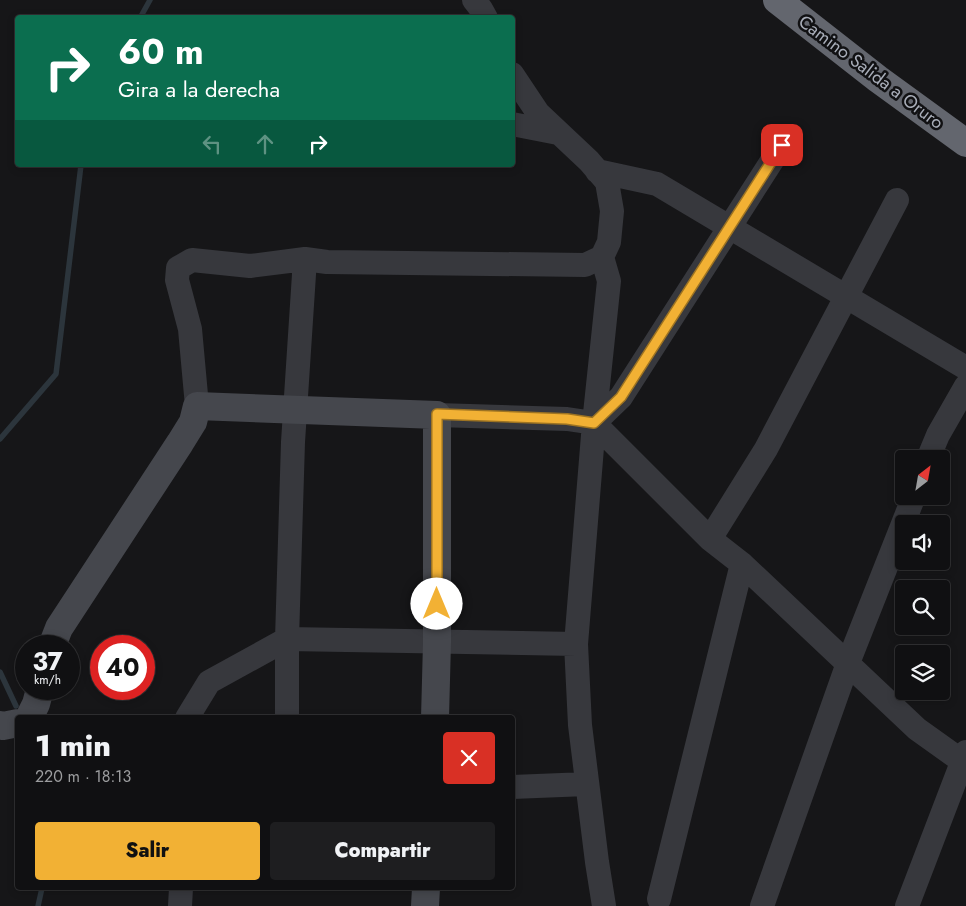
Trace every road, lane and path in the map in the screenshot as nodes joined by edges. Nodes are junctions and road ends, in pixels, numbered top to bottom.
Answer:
1 (474, 0) edge
2 (777, 0) edge
3 (484, 15) edge
4 (515, 79) edge
5 (515, 125) edge
6 (558, 133) junction
7 (966, 143) edge
8 (782, 145) dead end
9 (597, 171) junction
10 (897, 200) dead end
11 (730, 226) junction
12 (602, 257) junction
13 (306, 259) junction
14 (846, 296) junction
15 (966, 368) edge
16 (966, 386) edge
17 (197, 406) junction
18 (294, 410) junction
19 (437, 414) junction
20 (594, 423) junction
21 (932, 450) edge
22 (910, 505) edge
23 (710, 539) junction
24 (742, 564) junction
25 (56, 635) edge
26 (287, 639) junction
27 (437, 642) junction
28 (576, 644) junction
29 (848, 663) junction
30 (37, 700) edge
31 (30, 715) edge
32 (189, 715) edge
33 (287, 715) edge
34 (435, 715) edge
35 (15, 723) edge
36 (0, 725) edge
37 (964, 759) edge
38 (587, 784) junction
39 (515, 786) edge
40 (181, 890) edge
41 (426, 890) edge
42 (659, 899) dead end
43 (180, 906) edge
44 (425, 906) edge
45 (604, 906) edge
46 (762, 906) edge
47 (907, 906) edge

1 - 3 street
2 - 7 highway, Camino Salida a Oruro
4 - 6 street
5 - 6 street
6 - 9 street
8 - 11 street
9 - 11 street
9 - 12 street
10 - 14 street
11 - 14 street
11 - 20 street
12 - 13 street
12 - 20 street
13 - 17 street
13 - 18 street
14 - 15 street
14 - 23 street
16 - 21 street
17 - 18 street
17 - 25 street
18 - 19 street
18 - 26 street
19 - 20 street
19 - 27 street
20 - 23 street
20 - 28 street
22 - 29 street
23 - 24 street
24 - 29 street
24 - 42 street
26 - 27 street
26 - 32 street
26 - 33 street
27 - 28 street
27 - 34 street
28 - 38 street
29 - 37 street
29 - 46 street
30 - 31 street
35 - 36 street
37 - 47 street
38 - 39 street
38 - 45 street
40 - 43 street
41 - 44 street

